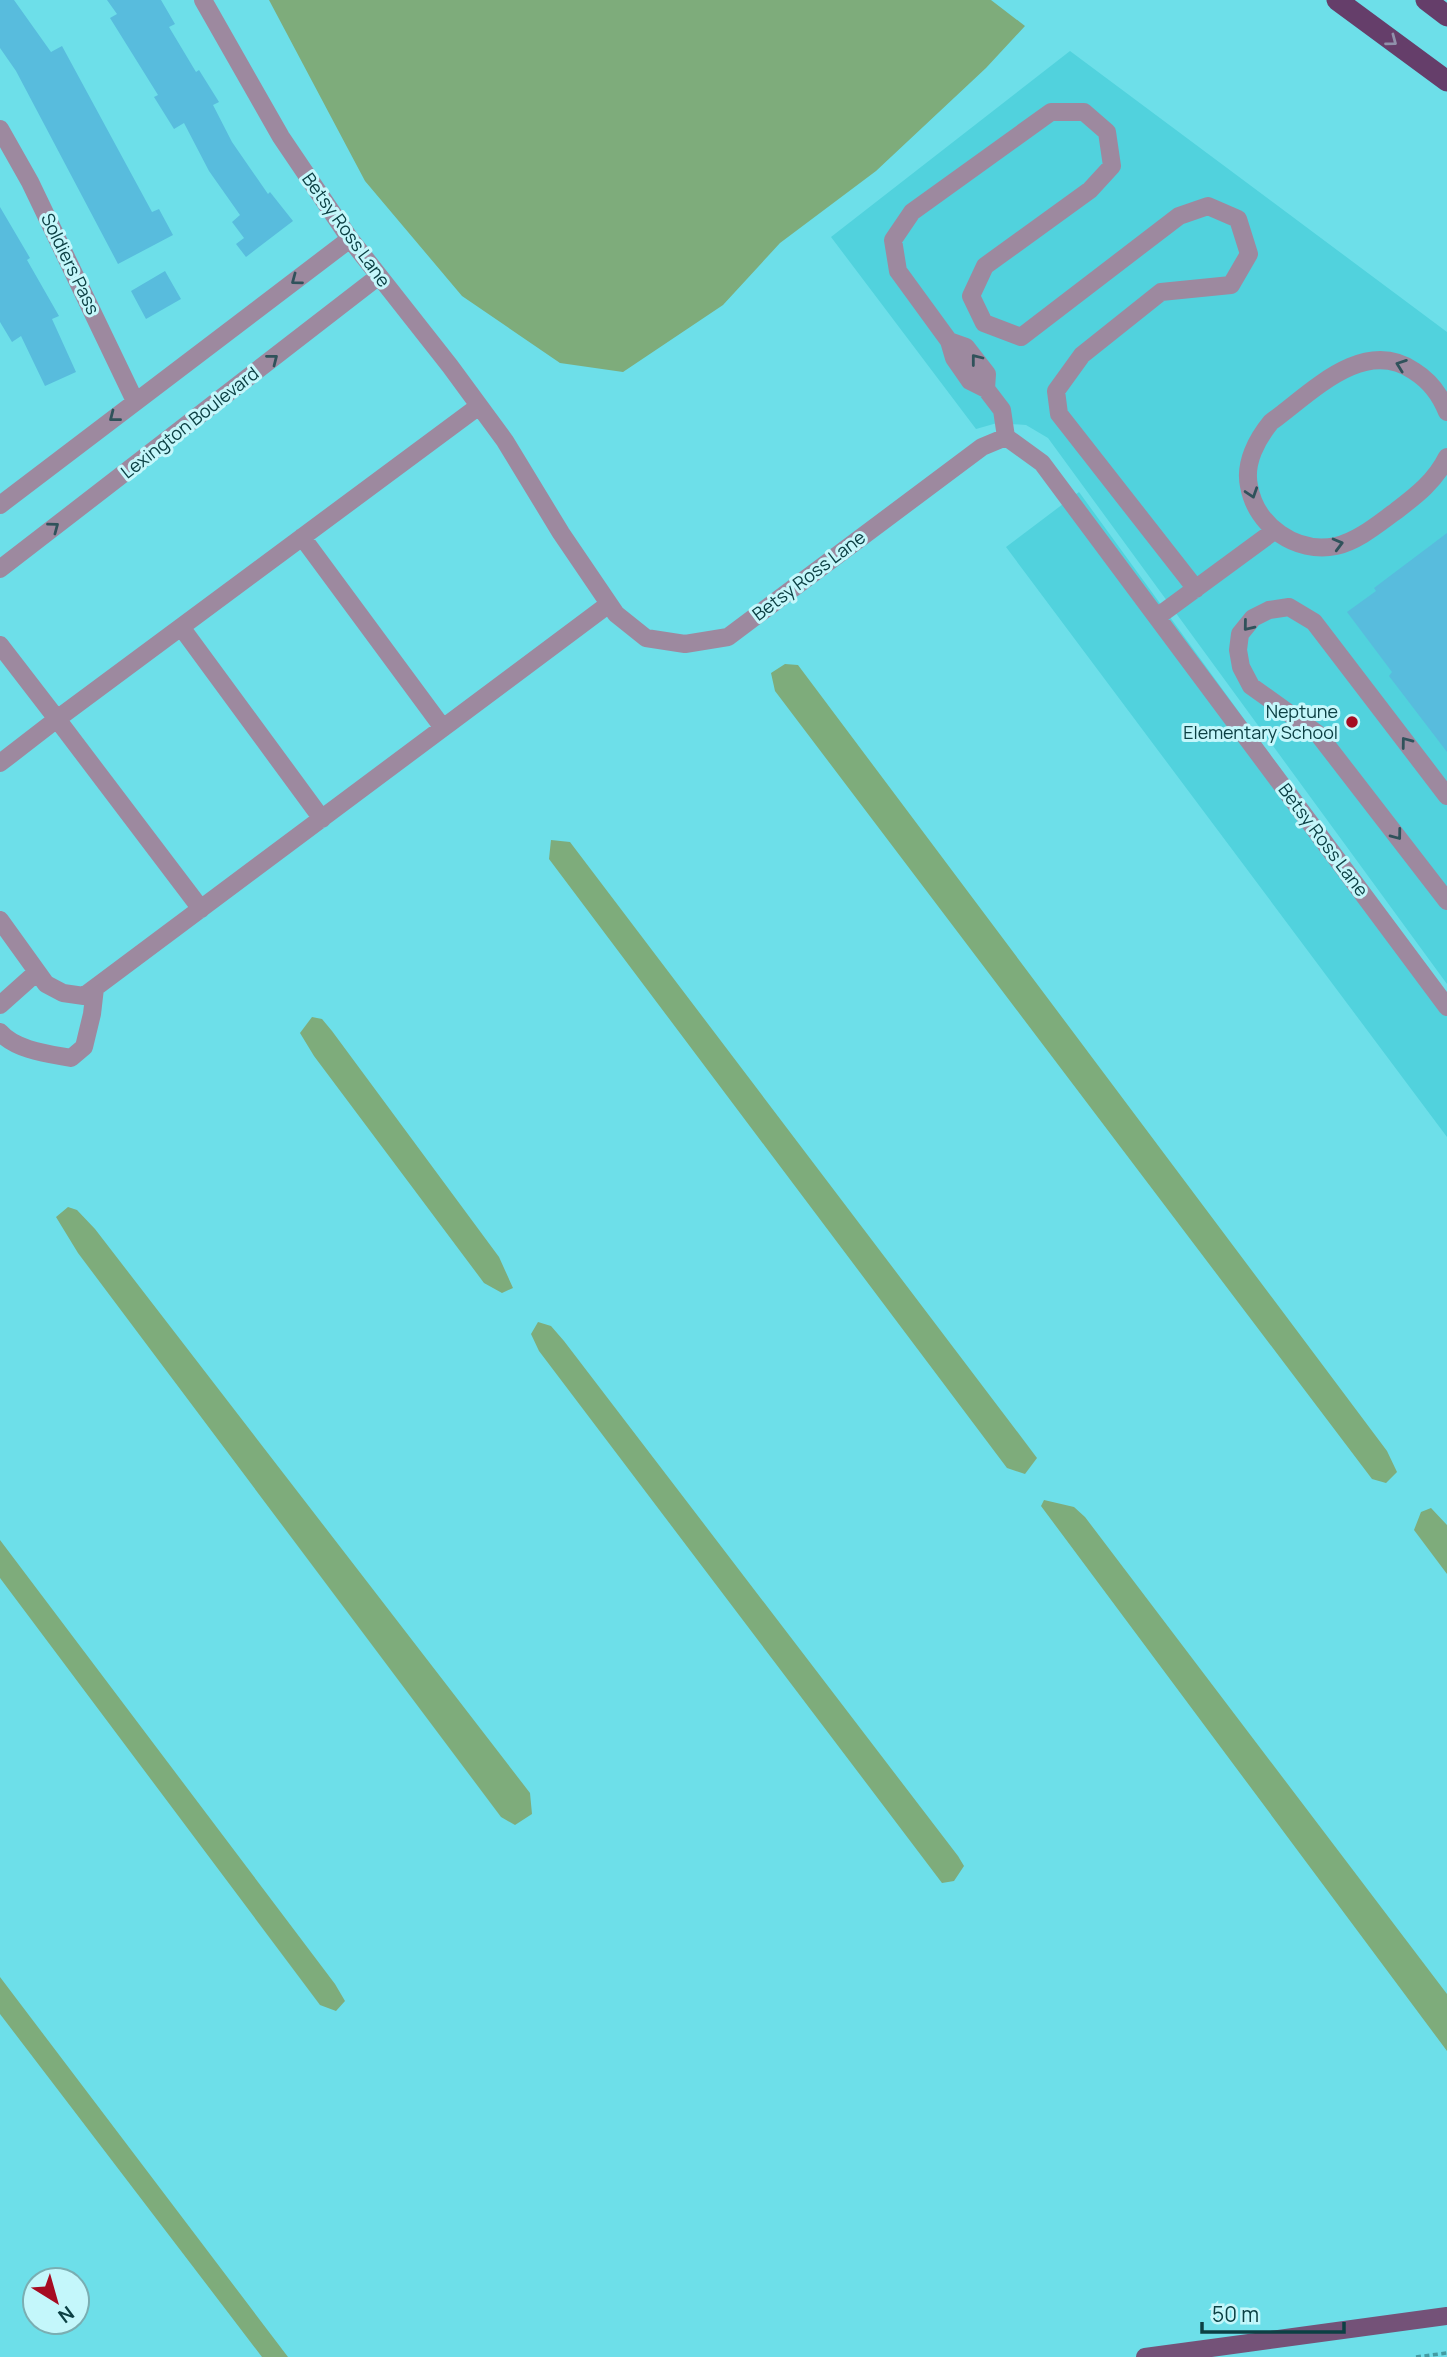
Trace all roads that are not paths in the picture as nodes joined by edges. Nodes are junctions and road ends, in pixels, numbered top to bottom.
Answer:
1 (203, 0) edge
2 (1337, 0) edge
3 (1426, 0) edge
4 (1447, 16) edge
5 (1447, 81) edge
6 (0, 129) edge
7 (350, 239) junction
8 (379, 276) junction
9 (135, 401) junction
10 (479, 406) junction
11 (1447, 412) edge
12 (1006, 437) junction
13 (1447, 457) edge
14 (0, 505) edge
15 (1274, 531) junction
16 (302, 537) junction
17 (0, 569) edge
18 (1196, 589) junction
19 (609, 604) junction
20 (1157, 617) junction
21 (181, 627) junction
22 (0, 645) edge
23 (57, 719) junction
24 (443, 729) junction
25 (0, 763) edge
26 (1447, 796) edge
27 (322, 819) junction
28 (1447, 901) edge
29 (201, 909) junction
30 (0, 920) edge
31 (37, 972) junction
32 (95, 988) junction
33 (0, 1005) edge
34 (1447, 1007) edge
35 (0, 1031) edge
36 (1447, 2316) edge
37 (1145, 2357) edge

1 - 7 street, Betsy Ross Lane
2 -> 5 highway
3 - 4 highway
6 - 9 street, Soldiers Pass
7 - 8 street, Betsy Ross Lane
7 -> 9 street
8 - 10 street, Betsy Ross Lane
17 -> 8 street, Lexington Boulevard
9 -> 14 street
10 - 16 street
10 - 19 street, Betsy Ross Lane
11 -> 15 street
12 - 18 street
12 - 19 street, Betsy Ross Lane
12 - 20 street, Betsy Ross Lane
15 -> 13 street
15 - 18 street
16 - 21 street
16 - 24 street
18 - 20 street
19 - 24 street
20 - 34 street, Betsy Ross Lane
21 - 23 street
21 - 27 street
22 - 23 street
23 - 25 street
23 - 29 street
24 - 27 street
26 -> 28 street
27 - 29 street
29 - 32 street
30 - 31 street
31 - 32 street
31 - 33 street
32 - 35 street
36 - 37 main road

